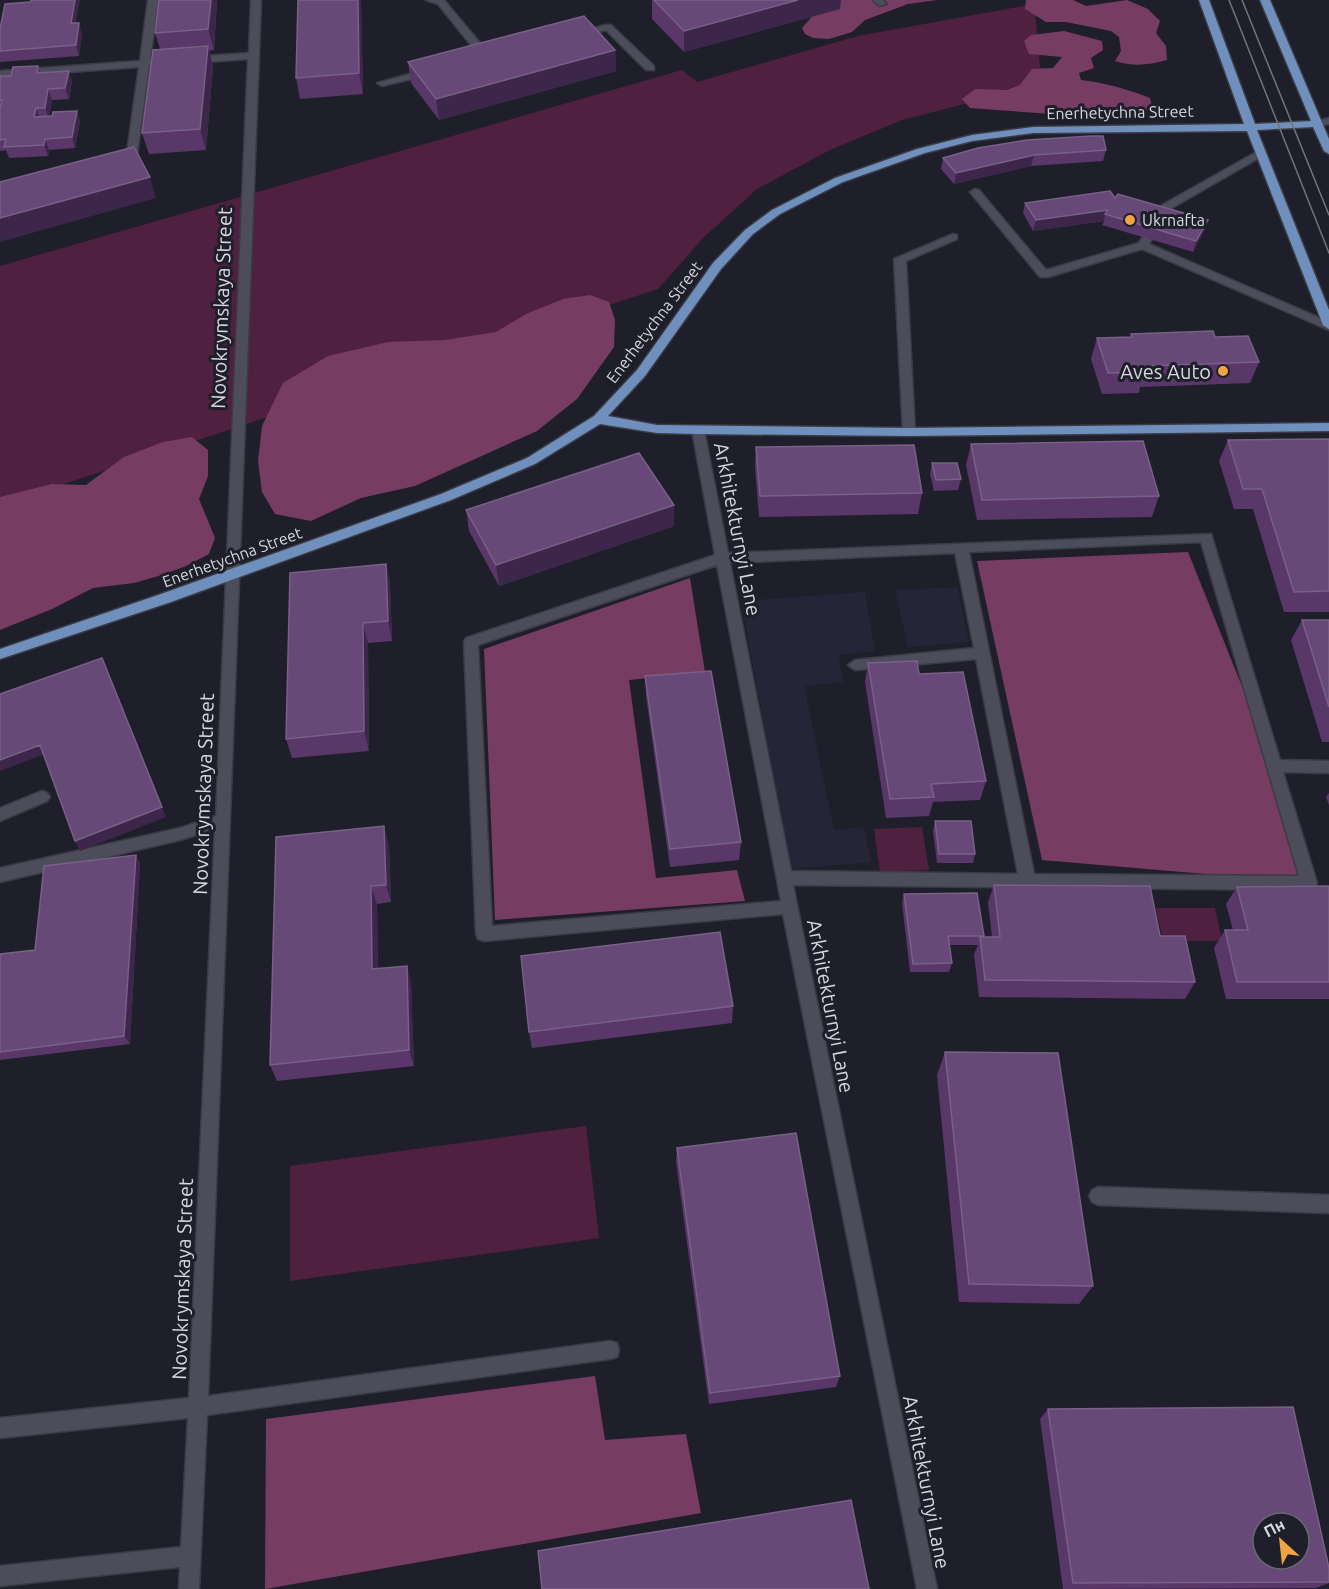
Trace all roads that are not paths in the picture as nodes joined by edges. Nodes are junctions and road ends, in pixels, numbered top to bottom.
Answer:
1 (153, 0) edge
2 (256, 0) edge
3 (431, 0) edge
4 (1204, 0) edge
5 (1265, 0) edge
6 (564, 38) edge
7 (498, 54) edge
8 (254, 56) junction
9 (179, 61) edge
10 (168, 62) edge
11 (144, 64) junction
12 (650, 68) dead end
13 (434, 70) edge
14 (0, 74) edge
15 (381, 83) dead end
16 (1323, 122) edge
17 (1251, 127) junction
18 (1329, 151) edge
19 (1260, 153) junction
20 (110, 167) edge
21 (975, 192) dead end
22 (952, 237) dead end
23 (1143, 244) junction
24 (1329, 326) edge
25 (598, 419) junction
26 (1329, 427) edge
27 (698, 430) junction
28 (909, 432) junction
29 (961, 546) junction
30 (723, 558) junction
31 (233, 574) junction
32 (982, 653) junction
33 (0, 654) edge
34 (855, 665) dead end
35 (1274, 766) junction
36 (1329, 766) edge
37 (42, 796) dead end
38 (0, 815) edge
39 (223, 820) junction
40 (0, 875) edge
41 (784, 878) junction
42 (1027, 879) junction
43 (790, 908) junction
44 (1098, 1196) dead end
45 (1329, 1204) edge
46 (610, 1350) dead end
47 (198, 1407) junction
48 (0, 1428) edge
49 (191, 1556) junction
50 (0, 1576) edge
51 (189, 1589) edge
52 (927, 1589) edge

1 - 11 street
2 - 8 street, Novokrymskaya Street
3 - 7 street
4 - 17 main road
5 - 16 main road
6 - 12 street
8 - 9 street
8 - 31 street, Novokrymskaya Street
10 - 11 street
11 - 14 street
11 - 20 street
13 - 15 street
16 - 17 main road, Enerhetychna Street
16 - 18 main road
17 - 19 main road
17 - 25 main road, Enerhetychna Street
19 - 23 street
19 - 24 main road
21 - 23 street
22 - 28 street
23 - 24 street
25 - 27 main road
25 - 31 main road, Enerhetychna Street
26 - 28 main road
27 - 28 main road
27 - 30 street, Arkhitekturnyi Lane
29 - 30 street
29 - 32 street
29 - 35 street
30 - 41 street, Arkhitekturnyi Lane
30 - 43 street
31 - 33 main road, Enerhetychna Street
31 - 39 street, Novokrymskaya Street
32 - 34 street
32 - 42 street
35 - 36 street
35 - 42 street
37 - 38 street
39 - 40 street
39 - 47 street, Novokrymskaya Street
41 - 42 street
41 - 43 street, Arkhitekturnyi Lane
43 - 52 street, Arkhitekturnyi Lane
44 - 45 street
46 - 47 street
47 - 48 street
47 - 49 street, Novokrymskaya Street
49 - 50 street
49 - 51 street, Novokrymskaya Street

